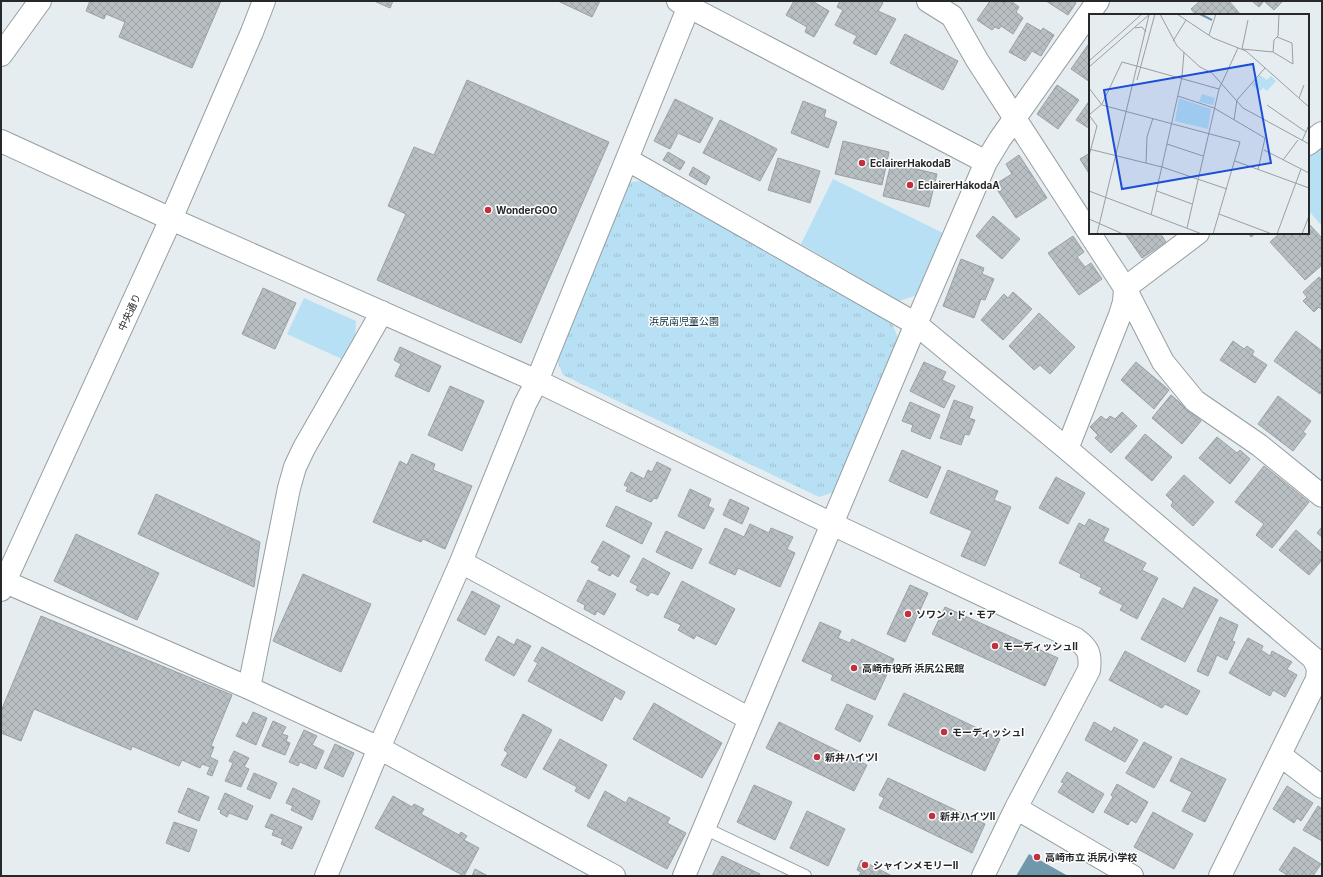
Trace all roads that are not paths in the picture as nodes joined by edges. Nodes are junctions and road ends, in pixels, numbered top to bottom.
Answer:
1 (40, 1) edge
2 (264, 1) edge
3 (272, 1) edge
4 (928, 1) edge
5 (1098, 1) edge
6 (686, 3) edge
7 (252, 32) junction
8 (1, 55) edge
9 (1015, 117) junction
10 (1322, 133) edge
11 (1, 141) edge
12 (1309, 143) edge
13 (628, 160) junction
14 (986, 162) junction
15 (171, 219) junction
16 (1089, 232) edge
17 (1090, 234) edge
18 (1197, 234) edge
19 (1125, 288) junction
20 (382, 312) junction
21 (916, 324) junction
22 (537, 381) junction
23 (1067, 449) junction
24 (1322, 496) edge
25 (832, 524) junction
26 (461, 562) junction
27 (2, 584) edge
28 (249, 688) junction
29 (750, 719) junction
30 (379, 748) junction
31 (1280, 755) junction
32 (1322, 787) edge
33 (1016, 808) junction
34 (704, 828) junction
35 (326, 876) edge
36 (614, 876) edge
37 (684, 876) edge
38 (805, 876) edge
39 (983, 876) edge
40 (1132, 876) edge
41 (1220, 876) edge

1 - 8 street
2 - 7 street, 中央通り
3 - 7 street, 中央通り
4 - 9 street
5 - 9 street
6 - 13 street
6 - 14 street
7 - 15 street, 中央通り
9 - 14 street
9 - 16 street
10 - 12 street
11 - 15 street
13 - 21 street
13 - 22 street
14 - 21 street
15 - 20 street
15 - 27 street, 中央通り
17 - 19 street
18 - 19 street
19 - 23 street
19 - 24 street
20 - 22 street
20 - 28 street
21 - 23 street
21 - 25 street
22 - 25 street
22 - 26 street
23 - 31 street
25 - 29 street
25 - 33 street
26 - 29 street
26 - 30 street
27 - 28 street
28 - 30 street
29 - 34 street
30 - 35 street
30 - 36 street
31 - 32 street
31 - 41 street
33 - 39 street
33 - 40 street
34 - 37 street
34 - 38 lane

